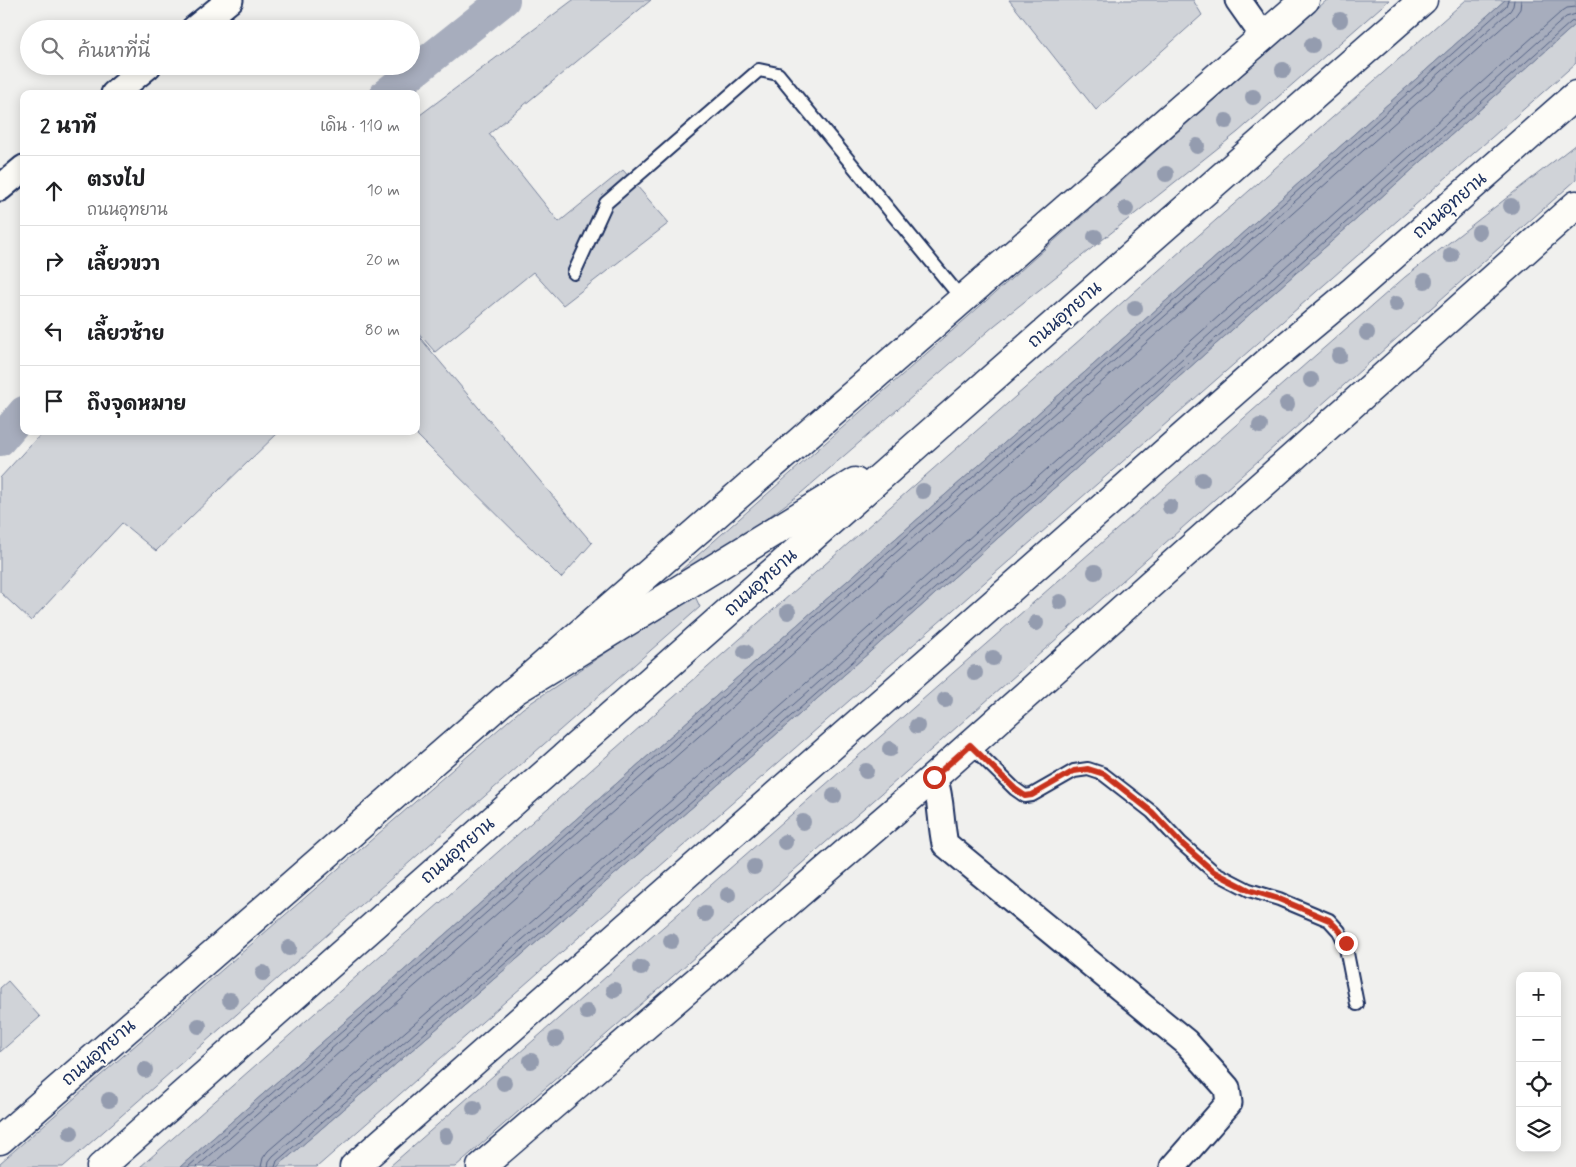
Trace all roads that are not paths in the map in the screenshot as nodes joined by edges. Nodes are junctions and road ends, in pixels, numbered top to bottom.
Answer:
1 (230, 0) edge
2 (1238, 0) edge
3 (1305, 0) edge
4 (1423, 0) edge
5 (205, 20) edge
6 (1264, 37) junction
7 (137, 75) edge
8 (119, 90) edge
9 (1576, 95) edge
10 (20, 171) edge
11 (0, 188) edge
12 (1576, 205) edge
13 (574, 273) dead end
14 (962, 299) junction
15 (920, 442) junction
16 (514, 691) junction
17 (970, 745) junction
18 (934, 777) junction
19 (1357, 1004) dead end
20 (0, 1140) edge
21 (100, 1167) edge
22 (354, 1167) edge
23 (481, 1167) edge
24 (1173, 1167) edge

1 - 5 street
2 - 6 street
3 - 6 main road, ถนนอุทยาน
4 - 15 main road, ถนนอุทยาน
6 - 14 main road, ถนนอุทยาน
7 - 8 street
9 - 22 main road, ถนนอุทยาน
10 - 11 street
12 - 17 main road
13 - 14 lane
14 - 16 main road, ถนนอุทยาน
15 - 16 main road
15 - 21 main road, ถนนอุทยาน
16 - 20 main road, ถนนอุทยาน
17 - 18 main road
17 - 19 lane
18 - 23 main road
18 - 24 street

